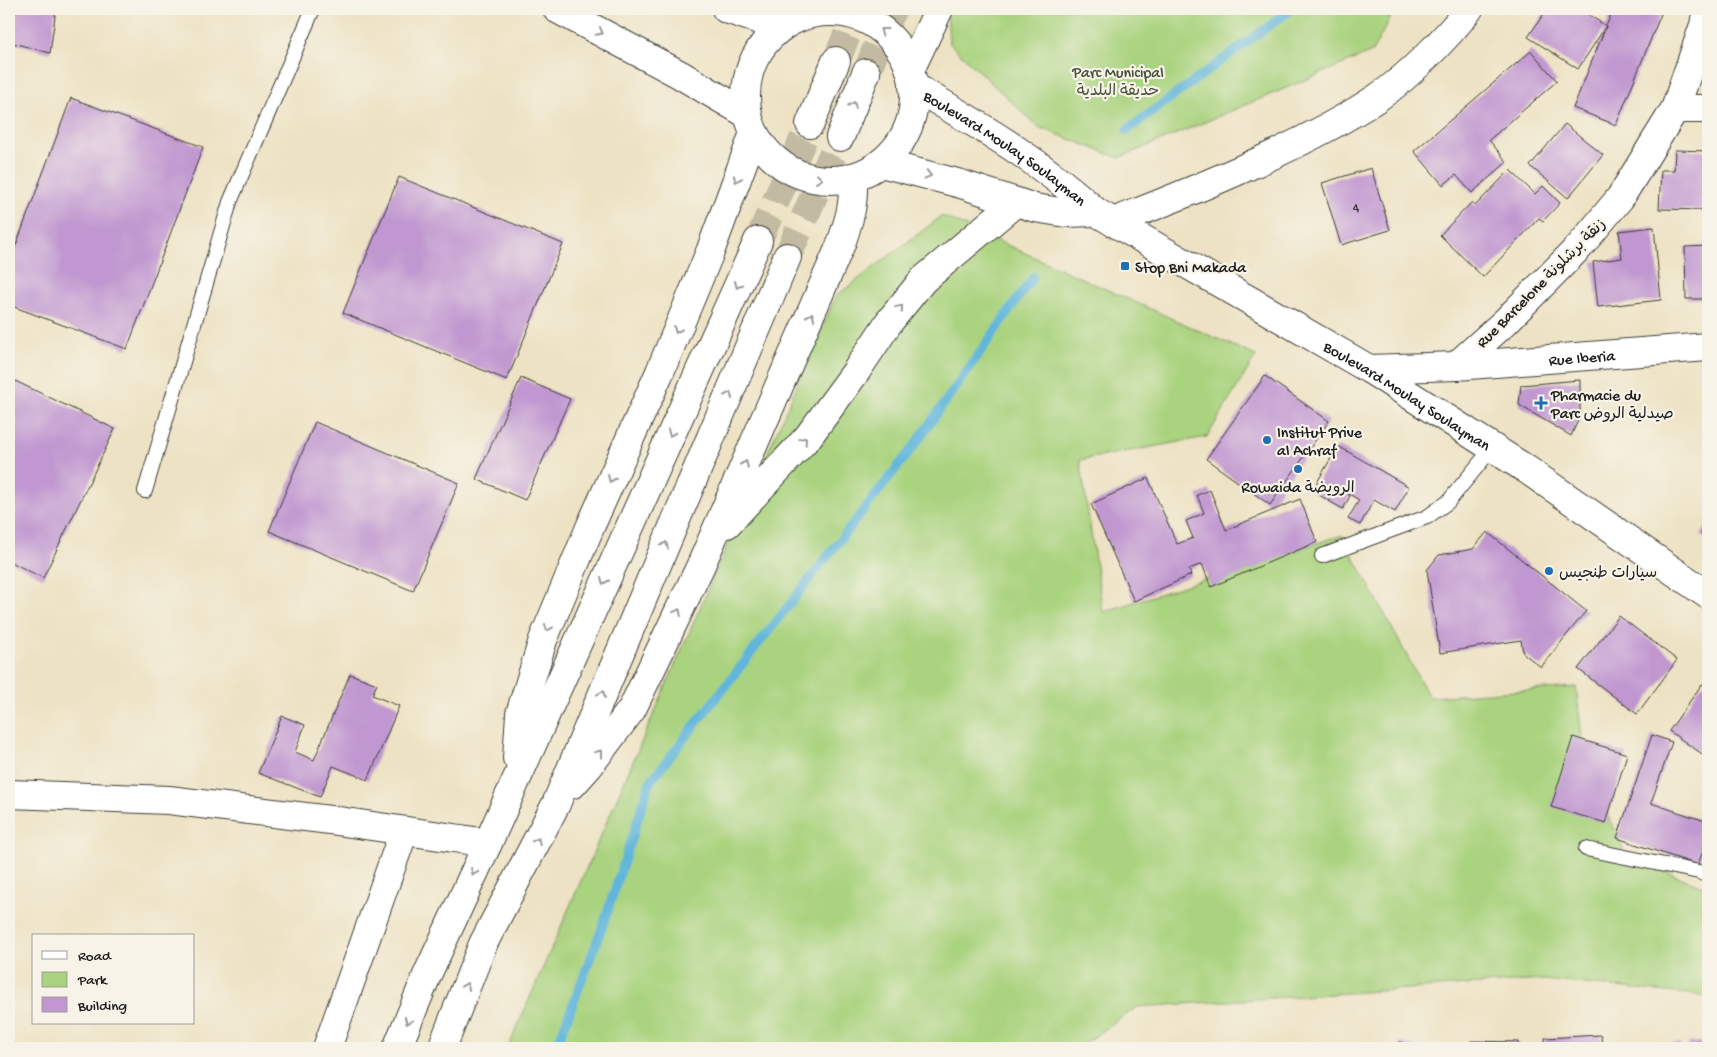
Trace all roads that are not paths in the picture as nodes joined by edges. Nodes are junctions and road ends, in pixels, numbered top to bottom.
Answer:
1 (313, 9) edge
2 (557, 9) edge
3 (726, 9) edge
4 (939, 9) edge
5 (1469, 9) edge
6 (1707, 9) edge
7 (806, 12) edge
8 (781, 27) junction
9 (836, 61) tunnel mouth
10 (866, 73) tunnel mouth
11 (912, 78) junction
12 (1708, 109) edge
13 (1674, 110) junction
14 (750, 123) junction
15 (810, 124) tunnel mouth
16 (840, 137) tunnel mouth
17 (881, 163) junction
18 (853, 177) junction
19 (1016, 202) junction
20 (1104, 217) junction
21 (758, 241) tunnel mouth
22 (787, 257) tunnel mouth
23 (1705, 349) edge
24 (1456, 366) junction
25 (1369, 369) junction
26 (1493, 447) junction
27 (145, 491) dead end
28 (712, 540) junction
29 (1322, 556) dead end
30 (1708, 595) edge
31 (515, 780) junction
32 (9, 794) edge
33 (556, 804) junction
34 (404, 831) junction
35 (488, 843) junction
36 (1586, 848) dead end
37 (1708, 876) edge
38 (327, 1048) edge
39 (397, 1048) edge
40 (442, 1048) edge

1 - 27 lane
2 -> 14 main road
3 - 8 main road
4 - 11 main road
5 - 20 main road
6 - 13 main road, Rue Barcelone زنقة برشلونة
7 - 8 main road
11 -> 7 main road
8 - 14 main road
9 - 15 main road
16 -> 10 main road
11 - 17 main road
11 - 20 main road, Boulevard Moulay Soulayman
12 - 13 main road
13 - 24 main road, Rue Barcelone زنقة برشلونة
14 -> 18 main road
14 -> 31 main road
17 - 18 main road
17 -> 19 main road, Boulevard Moulay Soulayman
28 -> 18 main road
19 - 20 main road, Boulevard Moulay Soulayman
28 -> 19 main road
20 - 25 main road, Boulevard Moulay Soulayman
21 -> 31 main road
33 -> 22 main road
23 - 24 main road, Rue Iberia
24 - 25 main road
25 - 26 main road, Boulevard Moulay Soulayman
26 - 29 lane
26 - 30 main road, Boulevard Moulay Soulayman
33 -> 28 main road
31 - 35 main road
32 - 34 main road
40 -> 33 main road
34 - 35 main road
34 - 38 main road
35 -> 39 main road
36 - 37 lane

